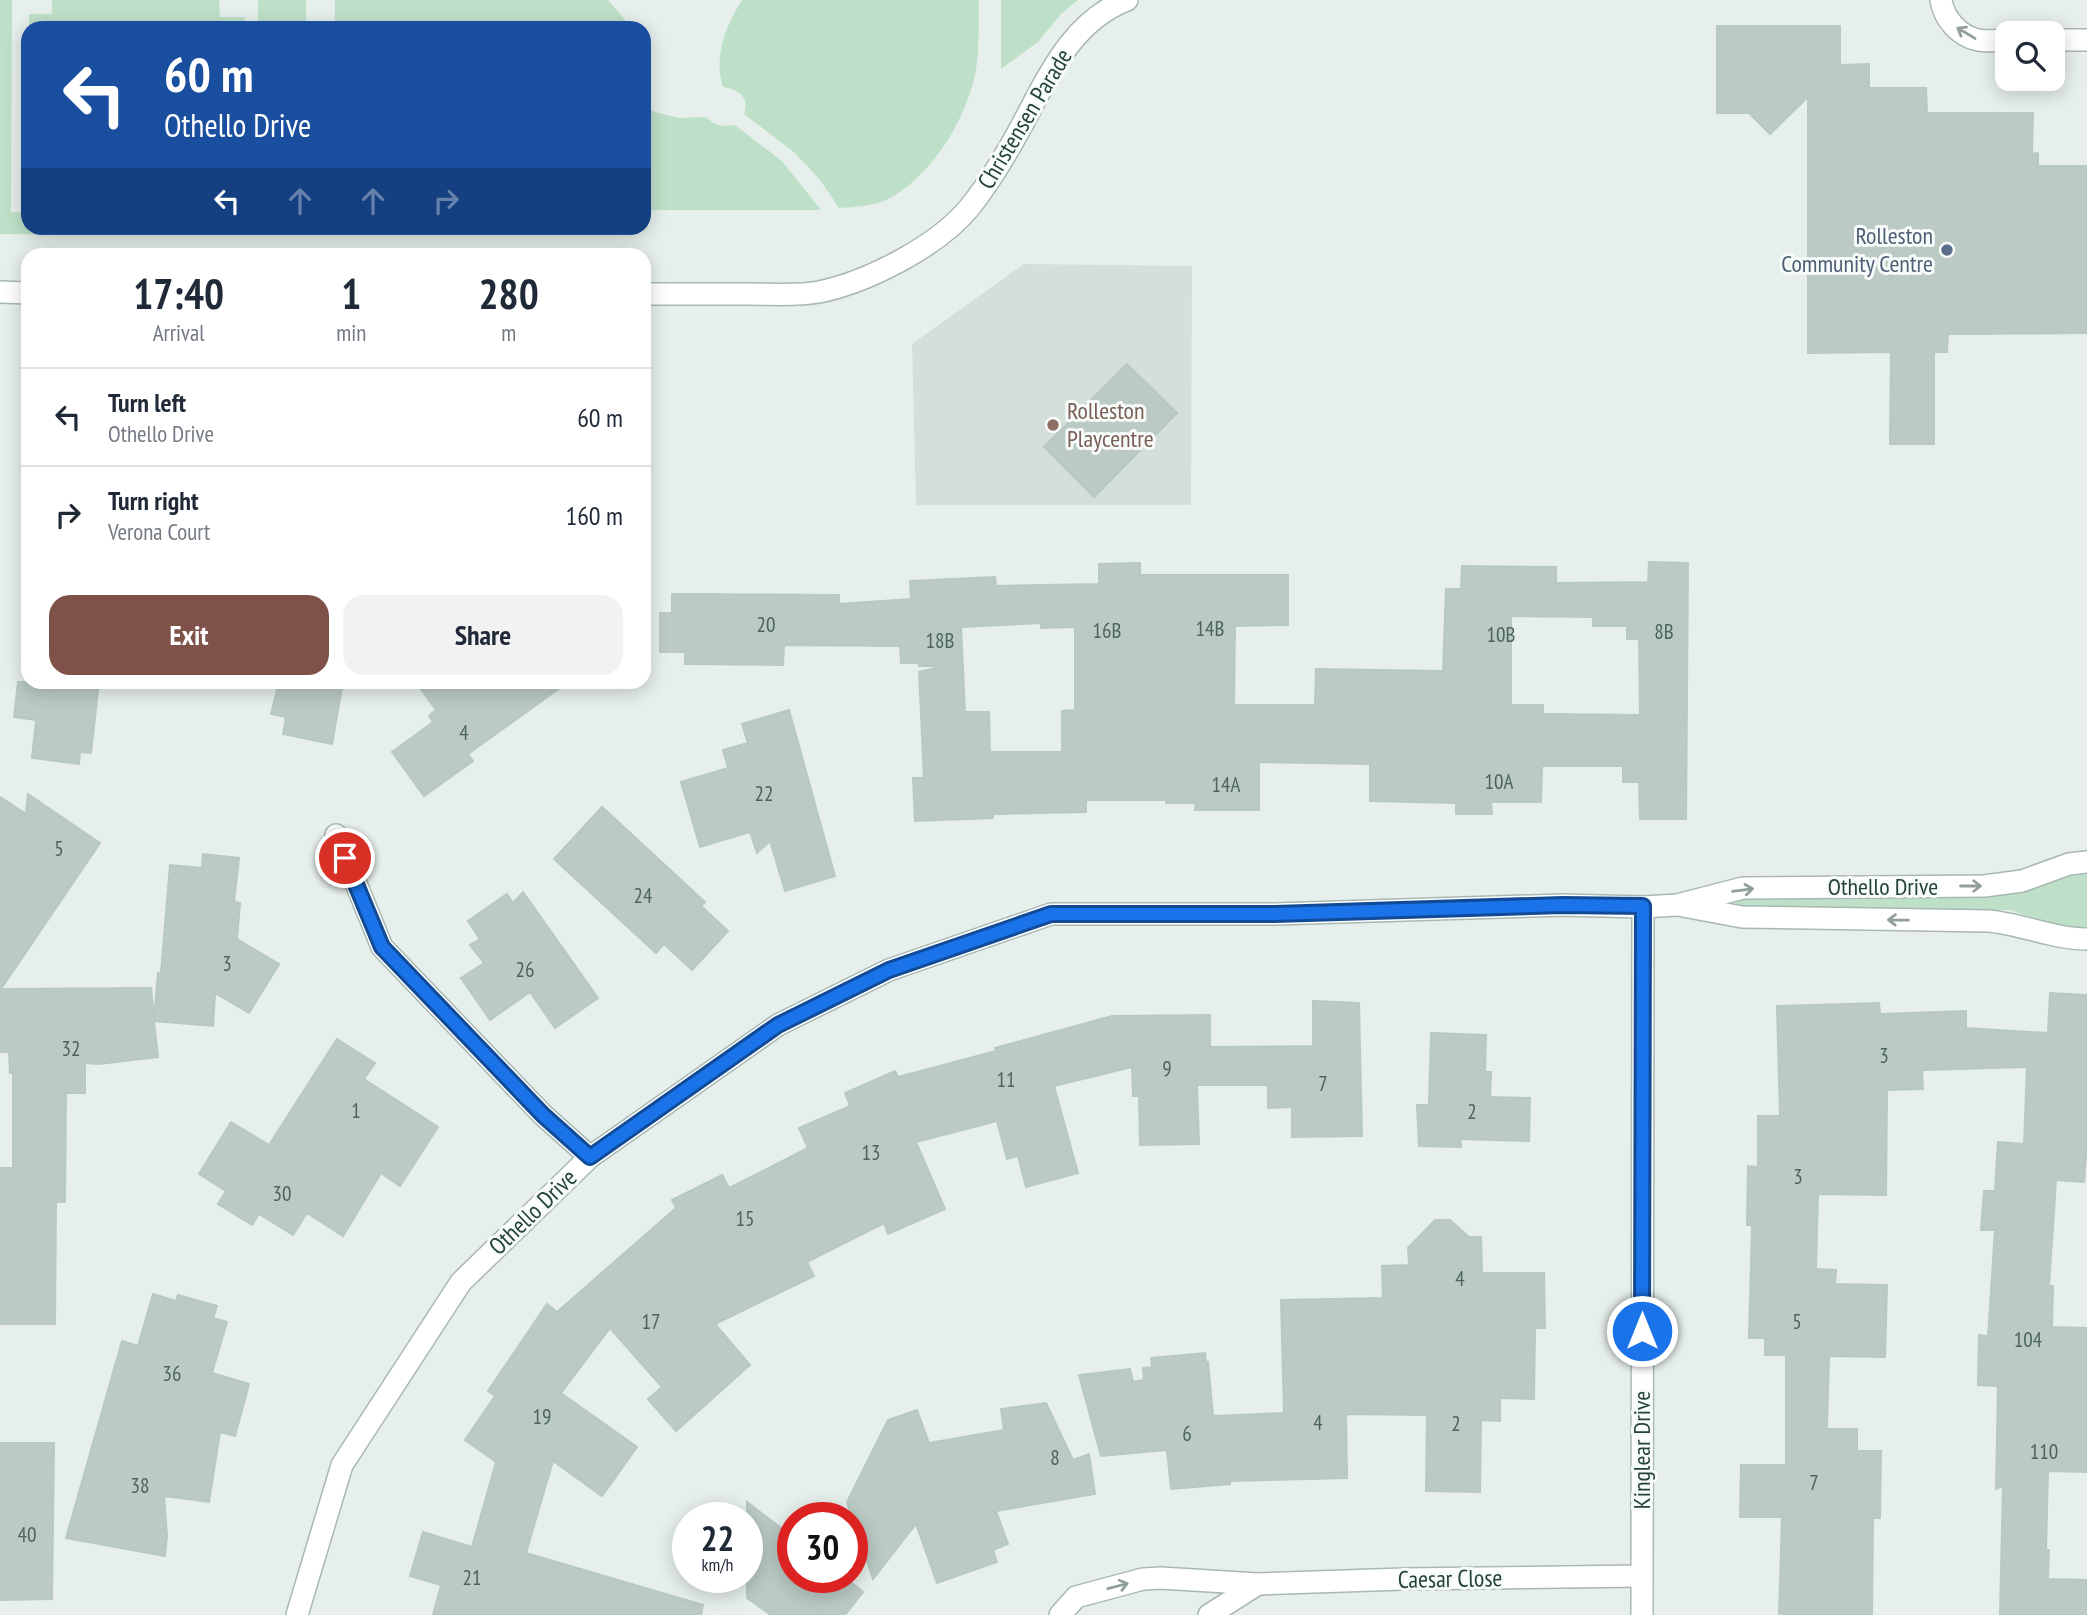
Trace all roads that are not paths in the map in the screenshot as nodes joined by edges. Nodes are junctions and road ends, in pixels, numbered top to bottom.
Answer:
1 (1127, 0) edge
2 (1941, 0) edge
3 (1995, 40) edge
4 (2065, 40) edge
5 (2087, 40) edge
6 (0, 292) edge
7 (21, 293) edge
8 (651, 294) edge
9 (336, 835) dead end
10 (2087, 862) edge
11 (1677, 905) junction
12 (1643, 906) junction
13 (2087, 939) edge
14 (590, 1157) junction
15 (1642, 1576) junction
16 (1258, 1584) junction
17 (297, 1615) edge
18 (1060, 1615) edge
19 (1209, 1615) edge
20 (1642, 1615) edge

1 - 8 street, Christensen Parade
3 -> 2 street
4 - 5 street
6 - 7 street
9 - 14 street
11 -> 10 street, Othello Drive
11 - 12 street, Othello Drive
13 -> 11 street, Othello Drive
12 - 14 street, Othello Drive
12 - 15 street, Kinglear Drive
14 - 17 street, Othello Drive
15 - 16 street, Caesar Close
15 - 20 street, Kinglear Drive
18 -> 16 street, Caesar Close
16 - 19 street

